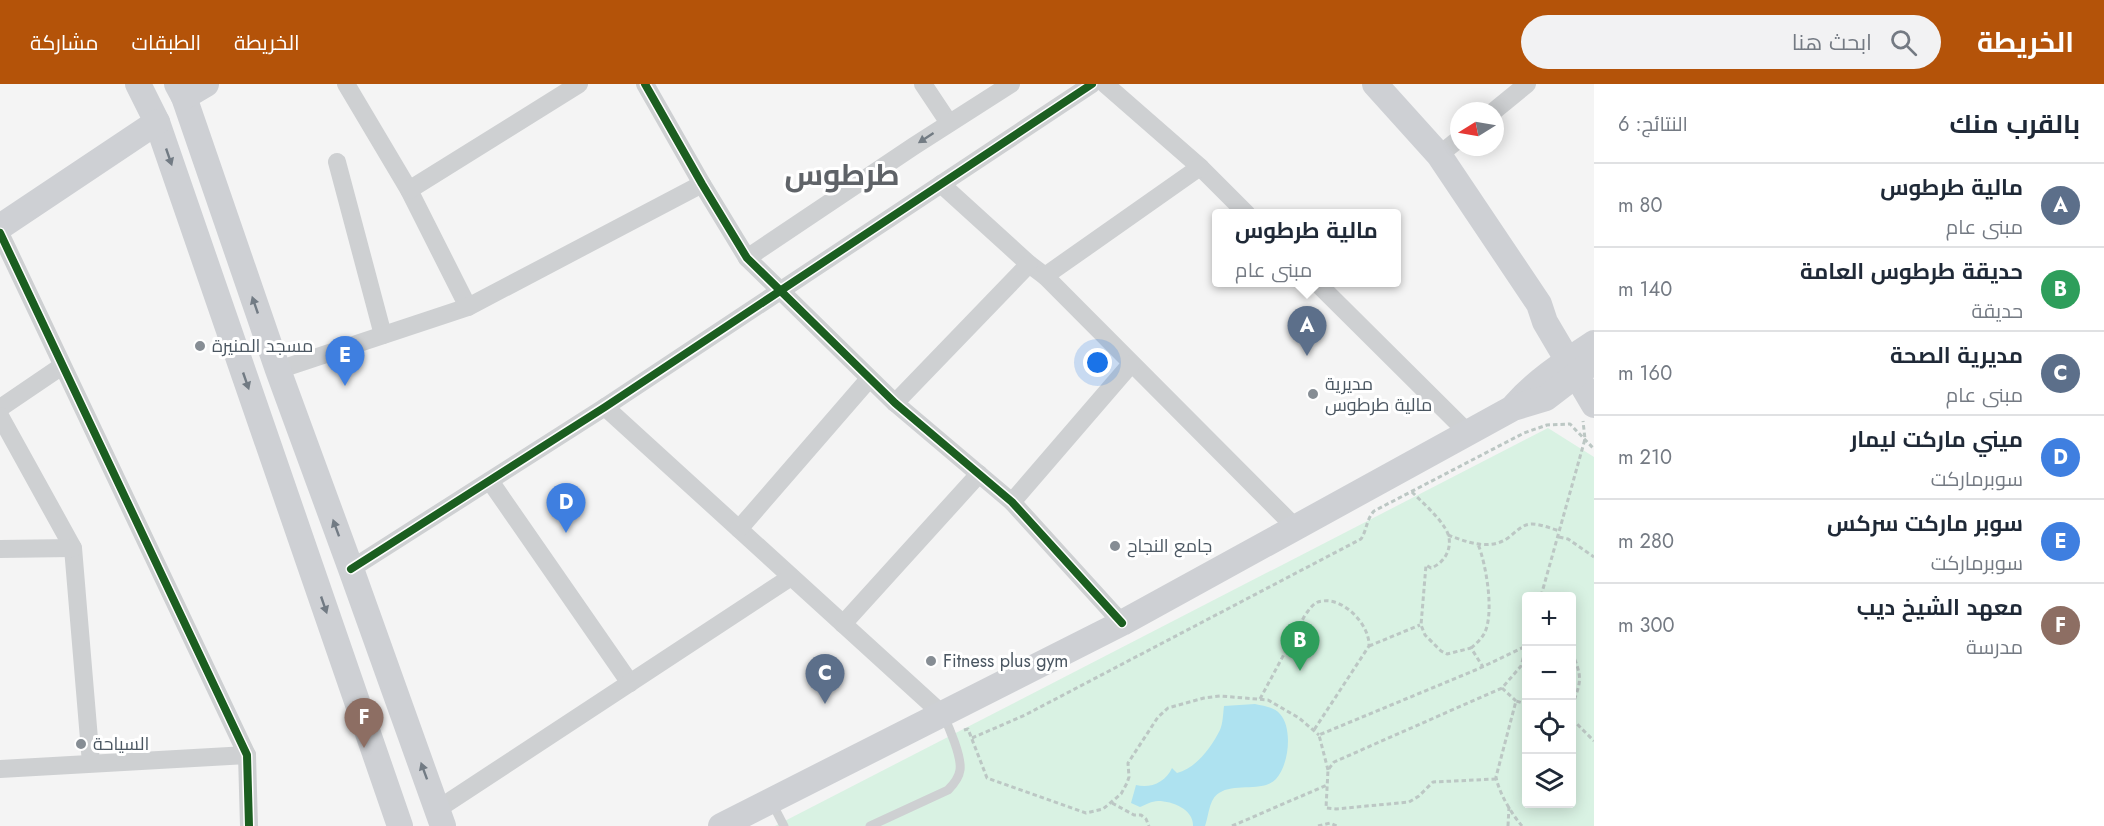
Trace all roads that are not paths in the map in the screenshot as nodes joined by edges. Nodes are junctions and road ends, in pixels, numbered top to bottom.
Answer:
1 (138, 84) edge
2 (206, 84) edge
3 (346, 84) edge
4 (579, 84) edge
5 (645, 84) edge
6 (923, 84) edge
7 (1011, 84) edge
8 (1092, 84) edge
9 (1106, 84) edge
10 (1375, 84) edge
11 (1527, 84) edge
12 (180, 91) edge
13 (1504, 103) edge
14 (157, 122) junction
15 (949, 123) junction
16 (1450, 146) edge
17 (1439, 155) junction
18 (337, 162) dead end
19 (1200, 167) junction
20 (702, 184) junction
21 (941, 184) junction
22 (409, 190) junction
23 (1243, 209) edge
24 (0, 227) edge
25 (0, 233) edge
26 (747, 258) junction
27 (1029, 264) junction
28 (1045, 276) junction
29 (1321, 287) edge
30 (780, 290) junction
31 (468, 307) junction
32 (383, 335) junction
33 (1585, 362) edge
34 (1131, 364) junction
35 (62, 366) junction
36 (278, 370) junction
37 (869, 379) junction
38 (895, 403) junction
39 (1594, 405) edge
40 (605, 407) junction
41 (0, 408) edge
42 (0, 416) edge
43 (1468, 433) junction
44 (979, 474) junction
45 (490, 481) junction
46 (1012, 501) junction
47 (1296, 528) junction
48 (739, 529) junction
49 (73, 548) junction
50 (0, 549) edge
51 (351, 568) junction
52 (791, 577) junction
53 (1122, 623) junction
54 (843, 624) junction
55 (630, 683) junction
56 (942, 713) junction
57 (247, 755) junction
58 (91, 763) junction
59 (0, 769) edge
60 (770, 801) junction
61 (441, 817) edge
62 (249, 826) edge
63 (400, 826) edge
64 (721, 826) edge
65 (784, 826) edge
66 (870, 826) edge

1 - 14 main road
2 - 12 main road
3 - 22 street
4 - 22 street
5 - 20 street
6 - 15 street
7 - 15 street
8 - 21 street
9 - 19 street
10 - 17 main road
11 - 13 street
36 -> 12 main road
14 - 24 main road
14 -> 63 main road
15 -> 26 street
16 - 17 street
17 - 33 main road
18 - 32 street
19 - 23 street
19 - 28 street
20 - 26 street
20 - 31 street
21 - 27 street
21 - 30 street
22 - 31 street
25 - 35 street
26 - 30 street
27 - 28 street
27 - 38 street
28 - 34 street
29 - 43 street
30 - 37 street
30 - 40 street
31 - 32 street
32 - 36 street
33 - 39 main road
33 - 43 main road
34 - 46 street
34 - 47 street
35 - 41 street
35 - 57 street
51 -> 36 main road
37 - 38 street
37 - 48 street
38 - 44 street
40 - 45 street
40 - 48 street
42 - 49 street
43 - 47 main road
44 - 46 street
44 - 54 street
45 - 51 street
45 - 55 street
46 - 53 street
47 - 53 main road
48 - 52 street
49 - 50 street
49 - 58 street
61 -> 51 main road
52 - 54 street
52 - 55 street
53 - 56 main road
54 - 56 street
55 - 61 street
56 - 60 main road
56 - 66 lane
57 - 58 street
57 - 62 street
58 - 59 street
60 - 64 main road
60 - 65 lane

